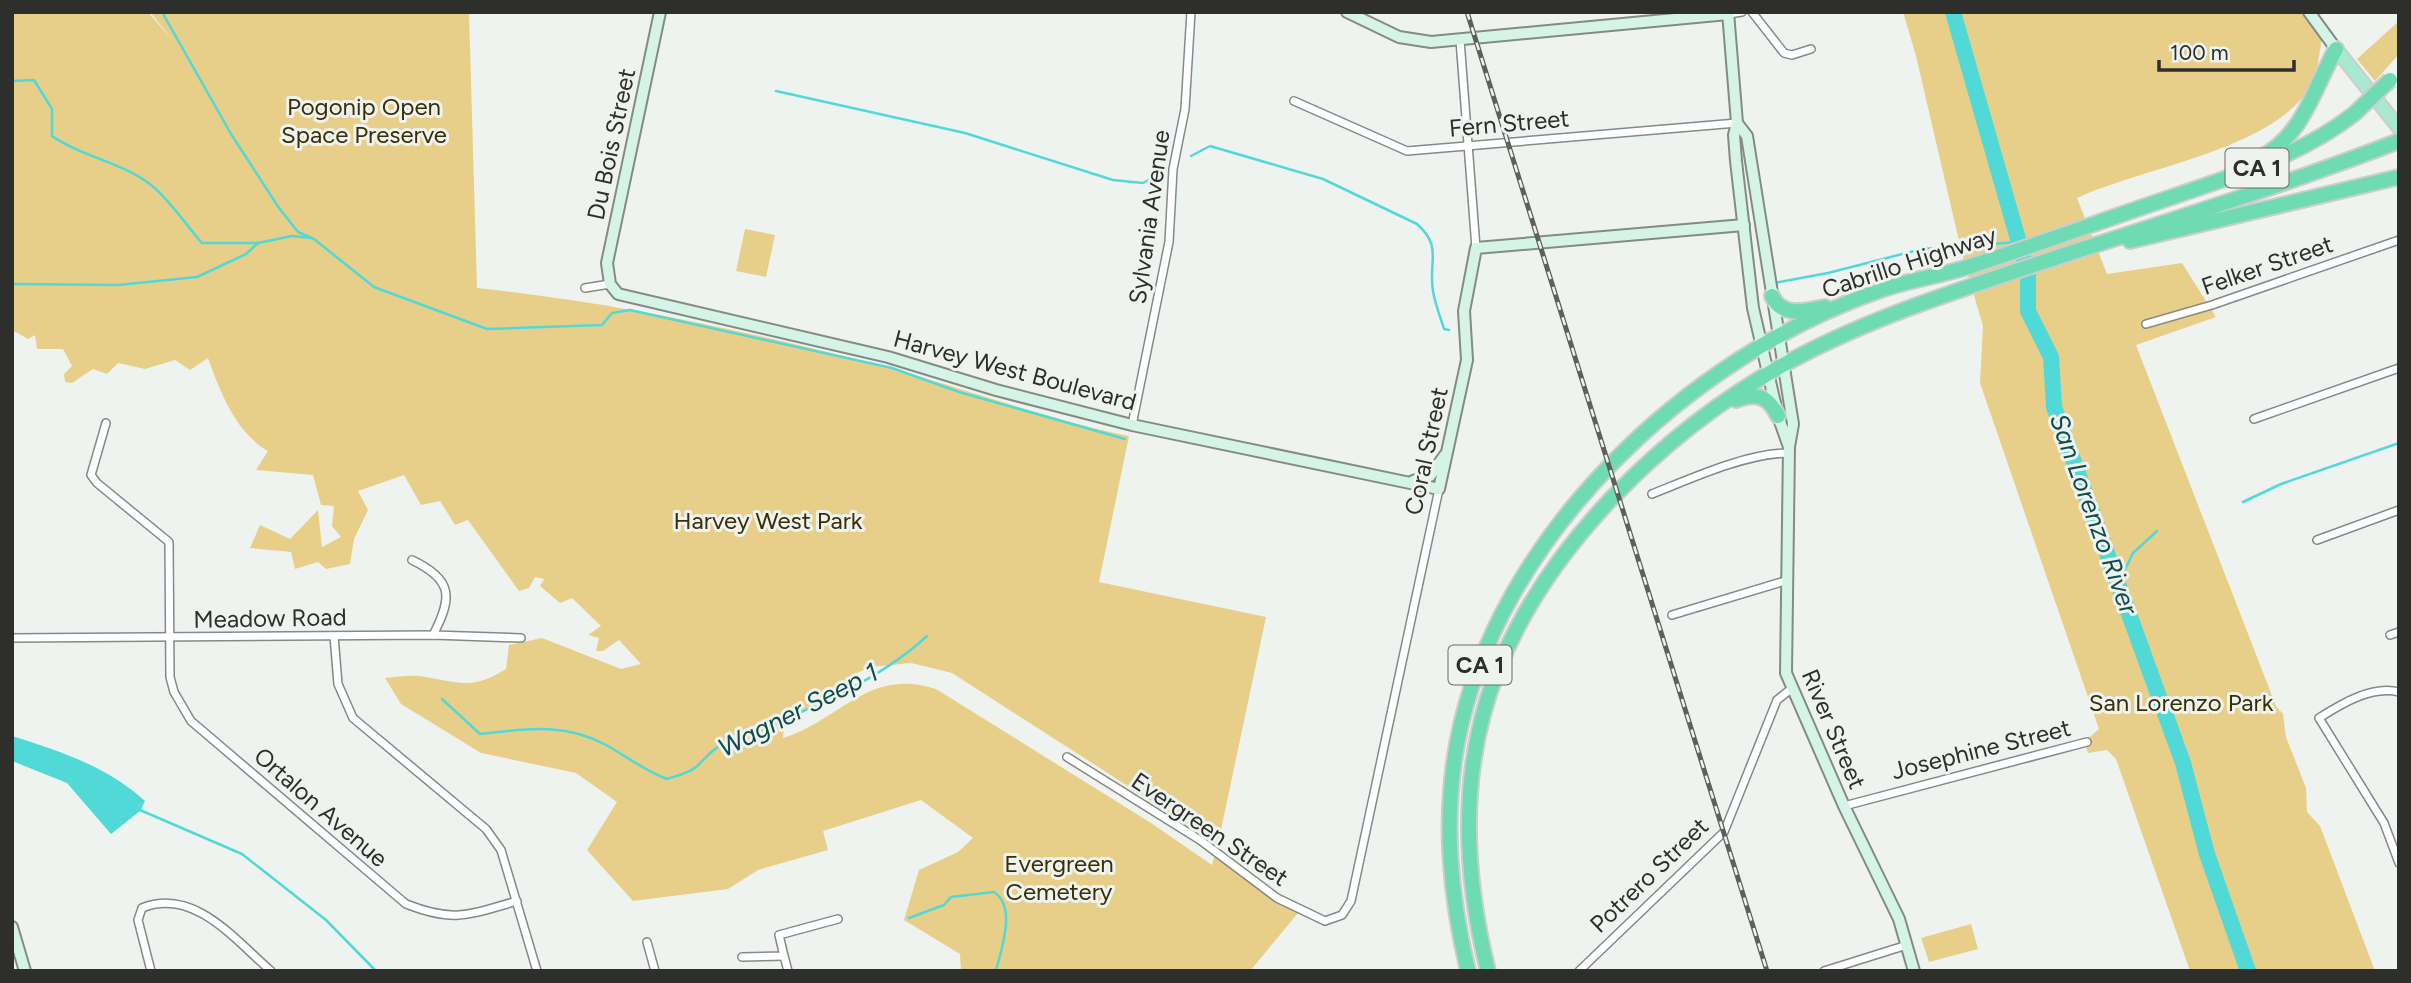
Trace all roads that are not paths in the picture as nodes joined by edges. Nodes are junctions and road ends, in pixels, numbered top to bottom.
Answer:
1 (660, 12) edge
2 (1191, 12) edge
3 (1347, 12) edge
4 (1742, 12) edge
5 (1752, 12) edge
6 (2309, 12) edge
7 (1728, 13) edge
8 (1460, 40) junction
9 (1811, 49) dead end
10 (2336, 49) junction
11 (2395, 75) edge
12 (1294, 101) dead end
13 (1737, 123) junction
14 (2399, 128) edge
15 (2399, 141) edge
16 (1467, 147) junction
17 (2399, 177) edge
18 (2151, 204) junction
19 (1744, 225) junction
20 (2399, 240) edge
21 (1476, 248) junction
22 (2070, 253) junction
23 (610, 284) junction
24 (585, 288) dead end
25 (1772, 296) junction
26 (1844, 305) junction
27 (2146, 324) dead end
28 (1780, 335) junction
29 (1762, 346) junction
30 (1784, 364) junction
31 (2399, 368) edge
32 (1769, 374) junction
33 (1718, 406) junction
34 (1778, 416) junction
35 (2254, 419) dead end
36 (106, 423) dead end
37 (1132, 425) junction
38 (1789, 450) junction
39 (1447, 452) junction
40 (1403, 482) junction
41 (1439, 489) junction
42 (1652, 494) dead end
43 (2399, 510) edge
44 (2317, 540) dead end
45 (412, 560) dead end
46 (1785, 581) junction
47 (1672, 615) dead end
48 (433, 635) junction
49 (334, 636) junction
50 (12, 638) edge
51 (169, 638) junction
52 (521, 638) dead end
53 (1791, 689) junction
54 (2399, 692) edge
55 (2087, 742) dead end
56 (1067, 757) dead end
57 (1844, 806) junction
58 (2399, 863) edge
59 (517, 901) junction
60 (838, 919) dead end
61 (1336, 919) joint
62 (12, 927) edge
63 (647, 942) dead end
64 (1907, 945) junction
65 (784, 956) junction
66 (742, 957) dead end
67 (25, 971) edge
68 (151, 971) edge
69 (271, 971) edge
70 (537, 971) edge
71 (655, 971) edge
72 (788, 971) edge
73 (1468, 971) edge
74 (1488, 971) edge
75 (1579, 971) edge
76 (1824, 971) edge
77 (1914, 971) edge

1 - 23 street, Du Bois Street
2 - 37 street, Sylvania Avenue
3 - 8 street
4 - 7 street
5 - 9 street
6 - 10 street
7 - 8 street
7 - 13 street, River Street
8 - 16 street
10 - 14 main road
10 - 18 highway
11 - 18 highway, Cabrillo Highway / CA 1, bridge
12 - 16 street, Fern Street
13 - 16 street, Fern Street
13 - 19 street, River Street
13 - 25 street, River Street
15 - 22 highway, Cabrillo Highway / CA 1
16 - 21 street
17 - 22 highway
18 - 26 highway, Cabrillo Highway / CA 1
19 - 21 street
19 - 29 street, River Street
20 - 27 street, Felker Street
21 - 39 street, Coral Street
22 - 30 highway, Cabrillo Highway / CA 1
23 - 24 street
23 - 37 street, Harvey West Boulevard
25 - 26 highway
25 - 28 street, River Street
26 - 28 highway, Cabrillo Highway / CA 1
28 - 29 highway, Cabrillo Highway / CA 1
28 - 30 street, River Street
29 - 32 street, River Street
29 - 73 highway, Cabrillo Highway / CA 1
30 - 32 highway, Cabrillo Highway / CA 1
30 - 38 street, River Street
31 - 35 street
32 - 33 highway, Cabrillo Highway / CA 1
32 - 34 street, River Street
33 - 34 highway
33 - 74 highway, Cabrillo Highway / CA 1
34 - 38 street, River Street
36 - 51 street, Ortalon Avenue
37 - 40 street, Harvey West Boulevard
38 - 42 street
38 - 46 street, River Street
39 - 40 street
39 - 41 street, Coral Street
40 - 41 street, Harvey West Boulevard
41 - 61 street, Coral Street
43 - 44 street
45 - 48 street
46 - 47 street
46 - 53 street, River Street
48 - 49 street, Meadow Road
48 - 52 street, Meadow Road
49 - 51 street, Meadow Road
49 - 59 street
50 - 51 street, Meadow Road
51 - 59 street, Ortalon Avenue
53 - 57 street, River Street
53 - 75 street, Potrero Street
54 - 58 street
55 - 57 street, Josephine Street
56 - 61 street, Evergreen Street
57 - 64 street, River Street
59 - 70 street
60 - 65 street
62 - 67 street
63 - 71 street
64 - 76 street
64 - 77 street, River Street
65 - 66 street
65 - 72 street
68 - 69 street

